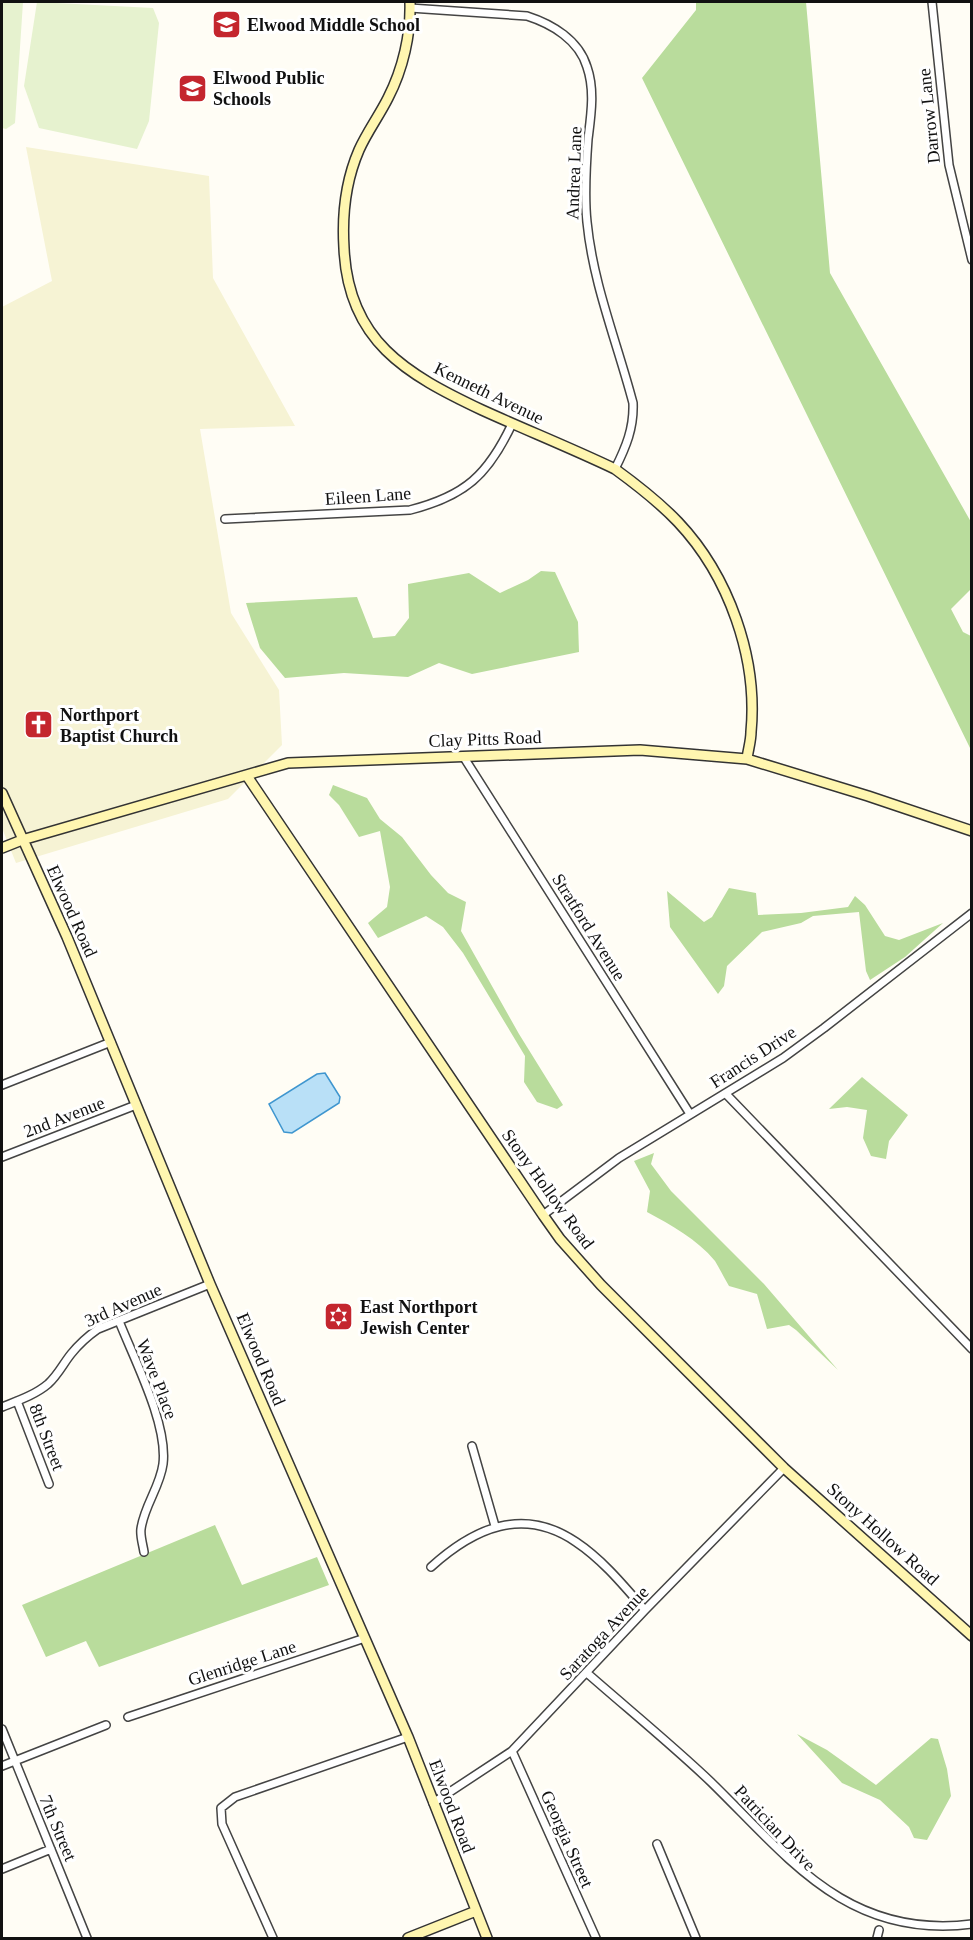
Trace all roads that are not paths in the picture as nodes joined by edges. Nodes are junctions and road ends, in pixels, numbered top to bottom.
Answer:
1 (932, 2) edge
2 (410, 5) edge
3 (972, 260) edge
4 (512, 424) junction
5 (615, 469) junction
6 (225, 519) dead end
7 (464, 756) junction
8 (747, 759) junction
9 (247, 776) junction
10 (2, 793) edge
11 (972, 831) edge
12 (22, 840) junction
13 (2, 848) edge
14 (972, 913) edge
15 (111, 1042) junction
16 (2, 1085) edge
17 (726, 1094) junction
18 (136, 1105) junction
19 (690, 1114) junction
20 (2, 1157) edge
21 (543, 1215) junction
22 (210, 1284) junction
23 (119, 1321) junction
24 (972, 1349) edge
25 (17, 1401) junction
26 (2, 1407) edge
27 (472, 1446) dead end
28 (784, 1468) junction
29 (49, 1484) dead end
30 (495, 1526) junction
31 (144, 1552) dead end
32 (431, 1567) dead end
33 (645, 1610) junction
34 (972, 1636) edge
35 (365, 1638) junction
36 (587, 1673) junction
37 (128, 1717) dead end
38 (105, 1725) dead end
39 (2, 1729) edge
40 (408, 1737) junction
41 (512, 1751) junction
42 (14, 1761) junction
43 (2, 1766) edge
44 (433, 1803) junction
45 (657, 1845) dead end
46 (51, 1849) junction
47 (2, 1869) edge
48 (817, 1892) dead end
49 (476, 1911) junction
50 (972, 1924) edge
51 (890, 1931) dead end
52 (929, 1933) dead end
53 (87, 1938) edge
54 (273, 1938) edge
55 (408, 1938) edge
56 (488, 1938) edge
57 (596, 1938) edge
58 (696, 1938) edge
59 (877, 1938) edge

1 - 3 street, Darrow Lane
2 - 4 street, Kenneth Avenue
2 - 5 street, Andrea Lane
4 - 5 street, Kenneth Avenue
4 - 6 street, Eileen Lane
5 - 8 street, Kenneth Avenue
7 - 8 street, Clay Pitts Road
7 - 9 street, Clay Pitts Road
7 - 19 street, Stratford Avenue
8 - 11 street, Clay Pitts Road
9 - 12 street, Clay Pitts Road
9 - 21 street, Stony Hollow Road
10 - 12 street, Elwood Road
12 - 13 street, Clay Pitts Road
12 - 15 street, Elwood Road
14 - 17 street, Francis Drive
15 - 16 street
15 - 18 street, Elwood Road
17 - 19 street, Francis Drive
17 - 24 street
18 - 20 street, 2nd Avenue
18 - 22 street, Elwood Road
19 - 21 street, Francis Drive
21 - 28 street, Stony Hollow Road
22 - 23 street, 3rd Avenue
22 - 35 street, Elwood Road
23 - 25 street, 3rd Avenue
23 - 31 street, Wave Place
25 - 26 street, 3rd Avenue
25 - 29 street, 8th Street
27 - 30 street
28 - 33 street, Saratoga Avenue
28 - 34 street, Stony Hollow Road
30 - 32 street
30 - 33 street
33 - 36 street, Saratoga Avenue
35 - 37 street, Glenridge Lane
35 - 40 street, Elwood Road
36 - 41 street, Saratoga Avenue
36 - 48 street, Patrician Drive
38 - 42 street
39 - 42 street, 7th Street
40 - 44 street, Elwood Road
40 - 54 street
41 - 44 street, Saratoga Avenue
41 - 57 street, Georgia Street
42 - 43 street
42 - 46 street, 7th Street
44 - 49 street, Elwood Road
45 - 58 street
46 - 47 street
46 - 53 street, 7th Street
49 - 55 street
49 - 56 street, Elwood Road
50 - 52 street
51 - 59 street

